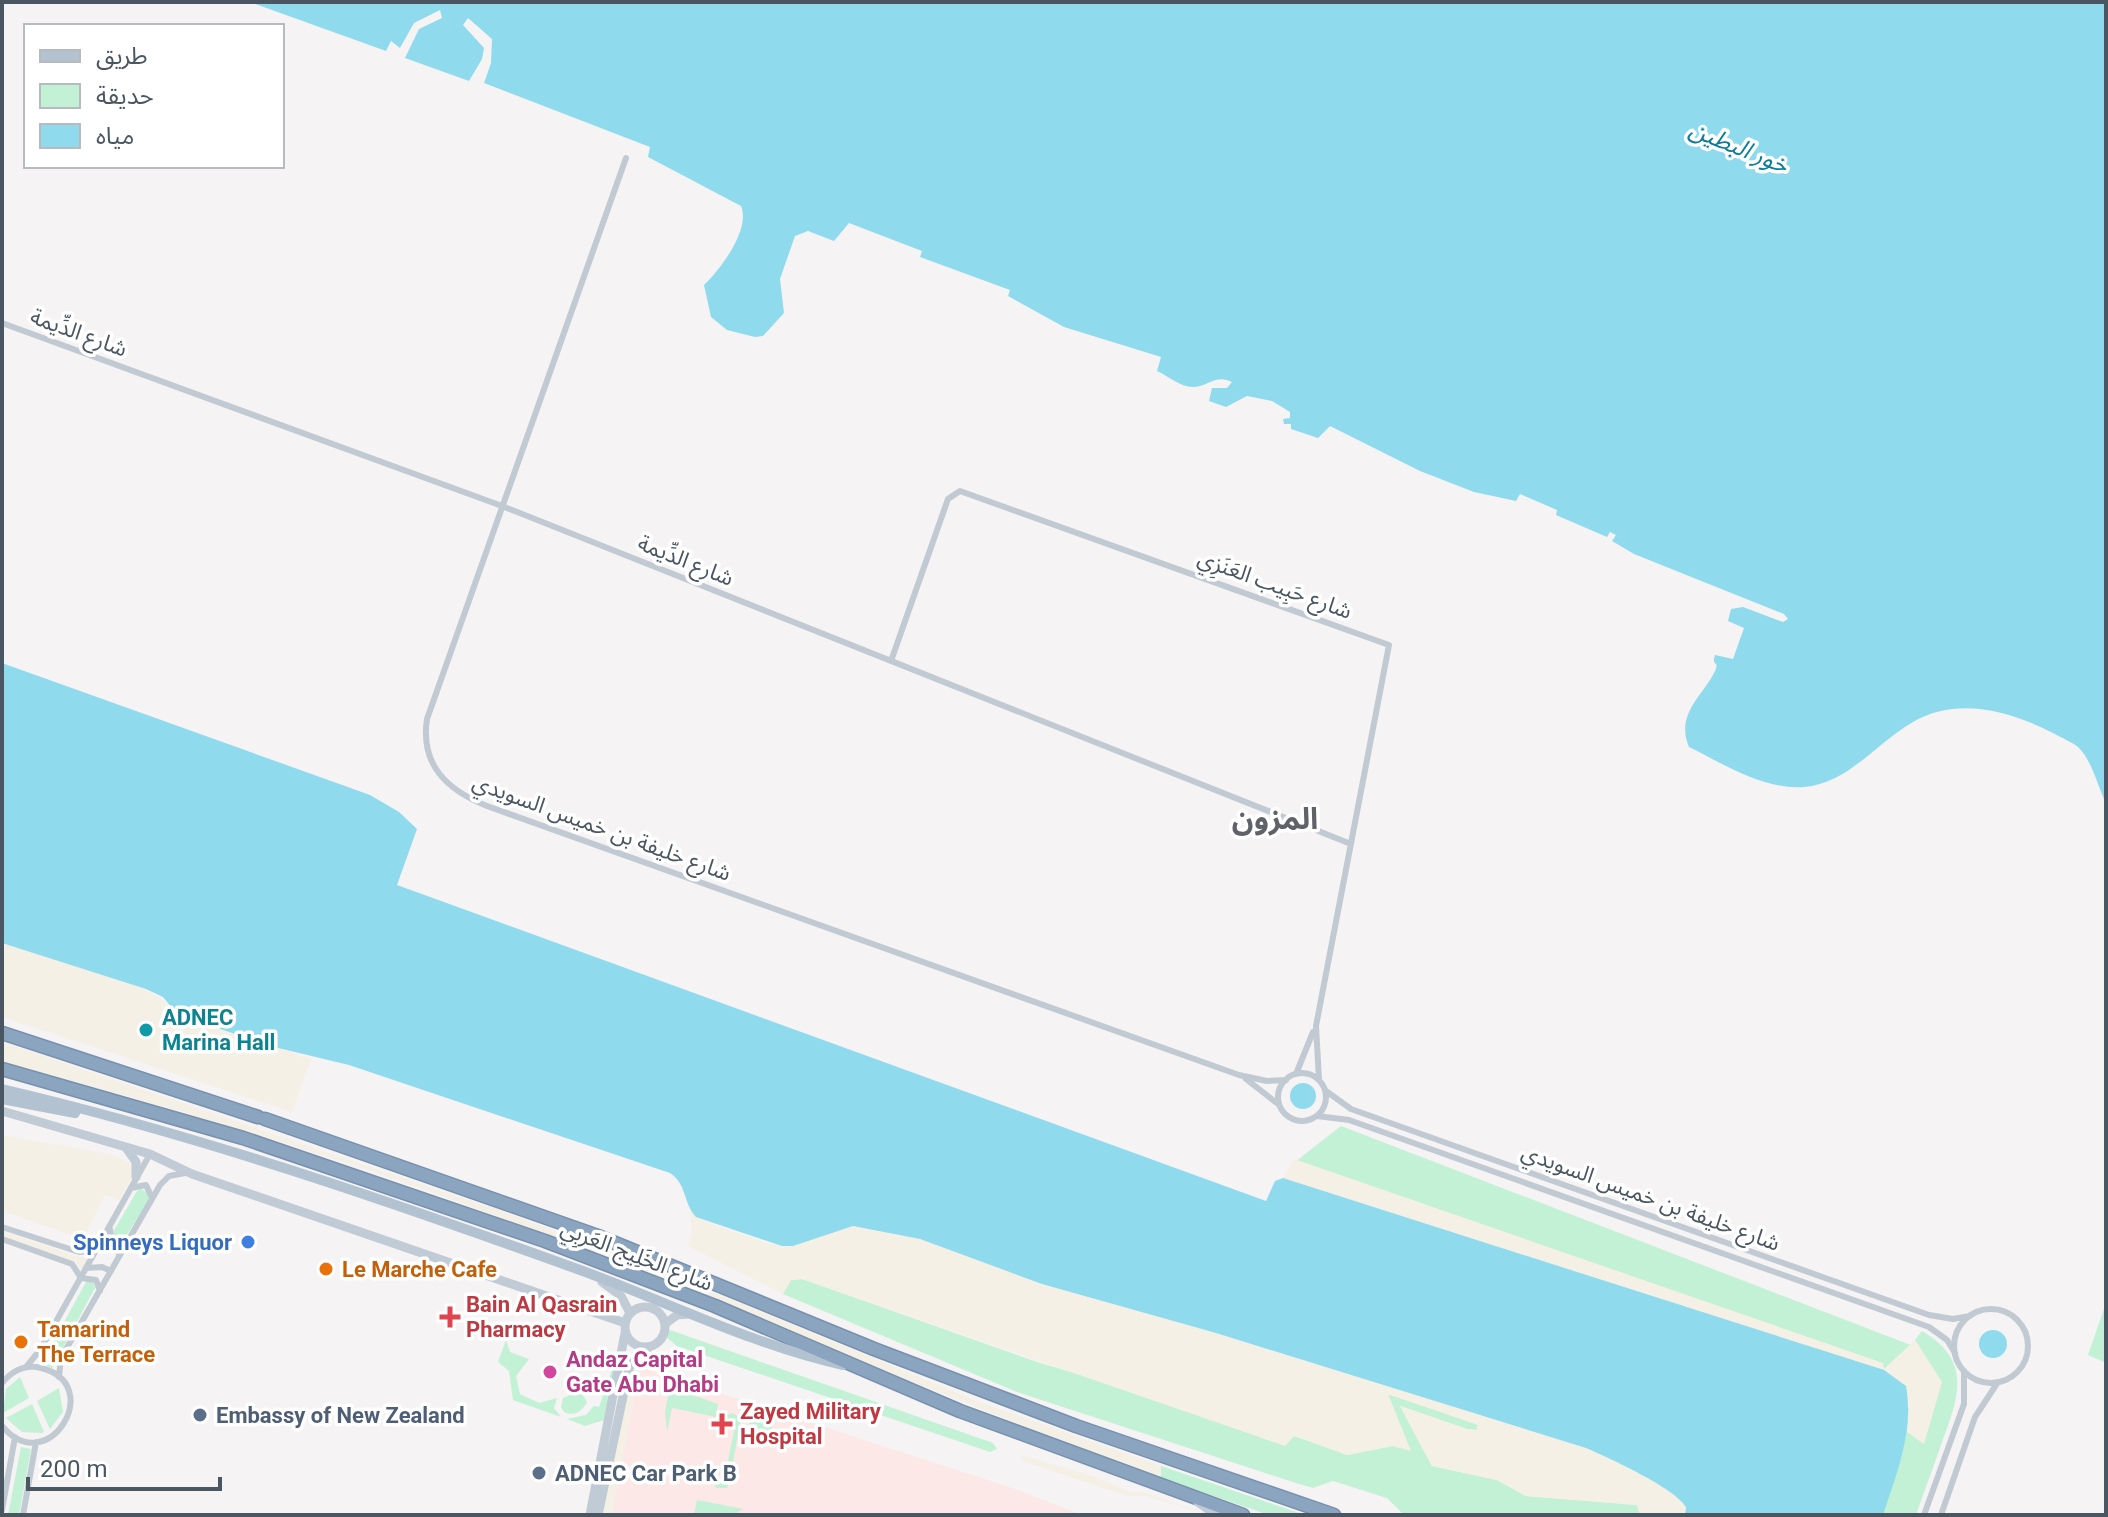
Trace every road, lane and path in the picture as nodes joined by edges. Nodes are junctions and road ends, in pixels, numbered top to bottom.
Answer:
1 (626, 158) dead end
2 (2, 323) edge
3 (502, 506) junction
4 (891, 661) junction
5 (1351, 844) junction
6 (1316, 1026) junction
7 (2, 1033) edge
8 (2, 1069) edge
9 (1296, 1074) junction
10 (1239, 1075) junction
11 (1286, 1080) junction
12 (1319, 1080) junction
13 (2, 1089) edge
14 (1326, 1091) junction
15 (2, 1099) edge
16 (1280, 1106) junction
17 (2, 1111) edge
18 (1317, 1116) junction
19 (222, 1146) junction
20 (124, 1147) junction
21 (150, 1154) junction
22 (192, 1174) junction
23 (136, 1177) junction
24 (129, 1190) junction
25 (152, 1198) junction
26 (110, 1225) junction
27 (2, 1227) edge
28 (2, 1239) edge
29 (46, 1242) junction
30 (96, 1250) junction
31 (41, 1252) junction
32 (120, 1255) junction
33 (570, 1266) junction
34 (86, 1268) junction
35 (111, 1271) junction
36 (81, 1278) junction
37 (100, 1291) junction
38 (1970, 1316) junction
39 (713, 1320) junction
40 (627, 1323) junction
41 (665, 1324) junction
42 (649, 1347) junction
43 (1955, 1353) junction
44 (622, 1355) junction
45 (850, 1366) junction
46 (26, 1367) junction
47 (1964, 1371) junction
48 (59, 1377) junction
49 (626, 1381) junction
50 (1998, 1382) junction
51 (2, 1383) edge
52 (2, 1426) edge
53 (15, 1437) junction
54 (36, 1442) junction
55 (10, 1470) junction
56 (2, 1477) edge
57 (1185, 1494) junction
58 (2, 1510) edge
59 (23, 1515) edge
60 (590, 1515) edge
61 (598, 1515) edge
62 (1216, 1515) edge
63 (1243, 1515) edge
64 (1334, 1515) edge
65 (1924, 1515) edge
66 (1941, 1515) edge

1 - 3 street, شارع خليفة بن خميس السويدي
2 - 3 street, شارع الدِّيمة
3 - 4 street, شارع الدِّيمة
3 - 10 street, شارع خليفة بن خميس السويدي
4 - 5 street, شارع الدِّيمة
4 - 5 street, شارع حَبِيب العَنَزِي
5 - 6 street, شارع حَبِيب العَنَزِي
6 - 9 street, شارع حَبِيب العَنَزِي
6 - 12 street, شارع حَبِيب العَنَزِي
7 - 64 highway, شارع الخَلِيج العَربِي
8 - 45 highway, شارع الخَلِيج العَربِي
9 - 11 street
9 - 12 street
10 - 11 street, شارع خليفة بن خميس السويدي
10 - 16 street, شارع خليفة بن خميس السويدي
11 - 16 street
12 - 14 street
13 - 19 main road
14 - 18 street
14 - 38 street, شارع خليفة بن خميس السويدي
15 - 19 main road
16 - 18 street
17 - 20 street
18 - 43 street, شارع خليفة بن خميس السويدي
19 - 33 main road
20 - 21 street
20 - 23 street
21 - 22 street
21 - 23 street
22 - 25 street
22 - 40 street
23 - 24 street
24 - 25 street
24 - 26 street
25 - 32 street
26 - 30 street
26 - 32 street
27 - 29 street
28 - 31 street
29 - 30 street
29 - 31 street
30 - 34 street
31 - 36 street
32 - 35 street
33 - 39 main road
33 - 40 street
34 - 35 street
34 - 36 street
35 - 37 street
36 - 37 street
36 - 46 street
37 - 48 street
38 - 43 street
38 - 50 street
39 - 41 street
39 - 45 main road
40 - 41 street
40 - 42 street
40 - 44 street
41 - 42 street
42 - 49 street
43 - 47 street
44 - 49 street
44 - 60 street
45 - 57 highway, شارع الخَلِيج العَربِي
46 - 48 street
46 - 51 street
47 - 50 street
47 - 65 street
48 - 54 street
49 - 61 street
50 - 66 street
52 - 53 street
53 - 54 street
53 - 55 street
54 - 59 street
55 - 56 street
55 - 58 street
57 - 62 street
57 - 63 highway, شارع الخَلِيج العَربِي

